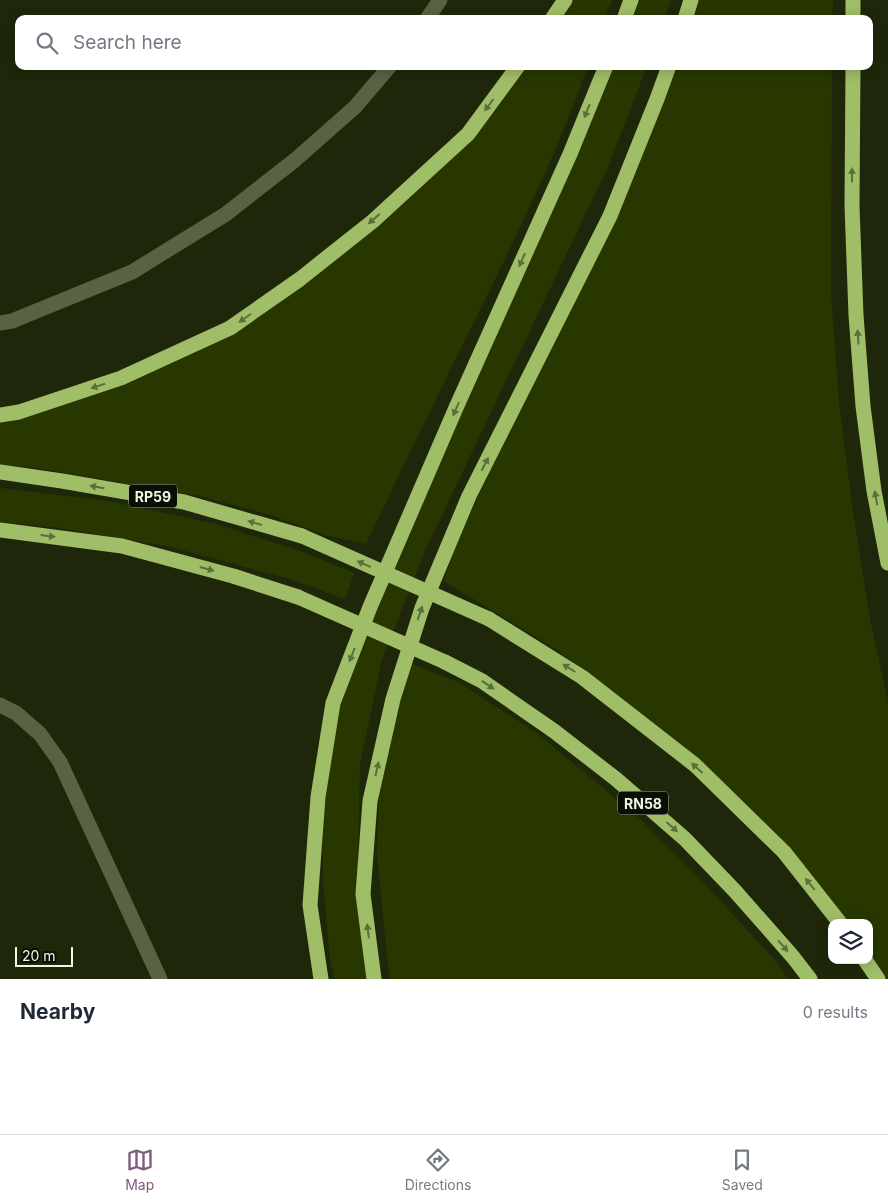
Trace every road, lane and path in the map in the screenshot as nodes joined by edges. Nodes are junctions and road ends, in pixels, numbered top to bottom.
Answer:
1 (440, 0) edge
2 (565, 0) edge
3 (631, 0) edge
4 (691, 0) edge
5 (853, 0) edge
6 (430, 15) edge
7 (555, 15) edge
8 (625, 15) edge
9 (686, 15) edge
10 (853, 15) edge
11 (387, 70) edge
12 (515, 70) edge
13 (604, 70) edge
14 (668, 70) edge
15 (853, 70) edge
16 (0, 324) edge
17 (0, 415) edge
18 (0, 472) edge
19 (0, 530) edge
20 (888, 563) edge
21 (0, 705) edge
22 (837, 919) edge
23 (868, 964) edge
24 (160, 979) edge
25 (321, 979) edge
26 (374, 979) edge
27 (810, 979) edge
28 (878, 979) edge

1 - 6 street
2 - 7 highway
3 - 8 highway
4 - 9 highway
5 - 10 highway
11 - 16 street
12 -> 17 highway
13 -> 25 highway
26 -> 14 highway
20 -> 15 highway
22 -> 18 highway, RP59, bridge
19 -> 27 highway, RN58, bridge
21 - 24 street
23 - 28 highway

